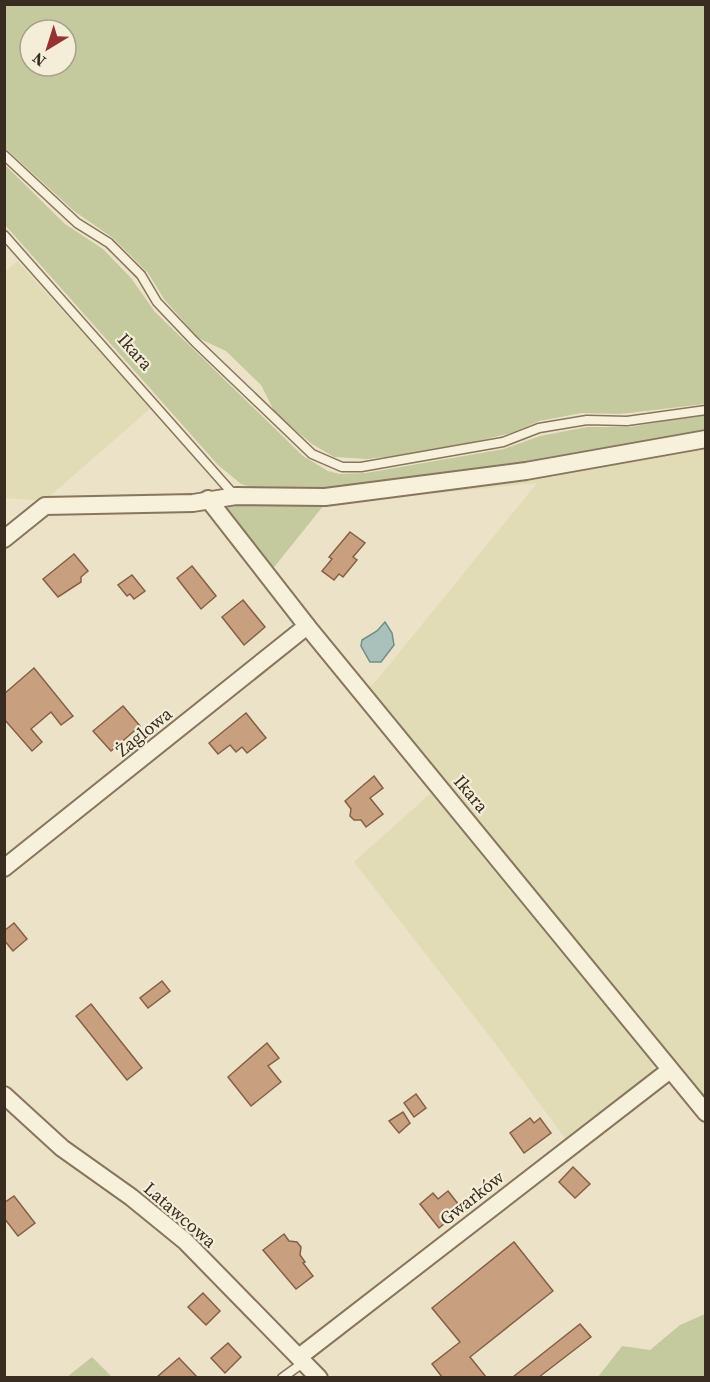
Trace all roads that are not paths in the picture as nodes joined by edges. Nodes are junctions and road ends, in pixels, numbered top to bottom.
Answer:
1 (4, 155) edge
2 (4, 235) edge
3 (705, 410) edge
4 (705, 439) edge
5 (236, 496) junction
6 (208, 499) junction
7 (4, 539) edge
8 (307, 626) junction
9 (4, 868) edge
10 (670, 1070) junction
11 (4, 1095) edge
12 (705, 1113) edge
13 (301, 1359) junction
14 (282, 1377) edge
15 (319, 1377) edge

1 - 3 lane
2 - 5 lane, Ikara
4 - 5 street
5 - 6 street
6 - 7 street
6 - 8 street, Ikara
8 - 9 street, Żaglowa
8 - 10 street, Ikara
10 - 12 street, Ikara
10 - 13 street, Gwarków
11 - 13 street, Latawcowa
13 - 14 lane
13 - 15 street, Latawcowa

